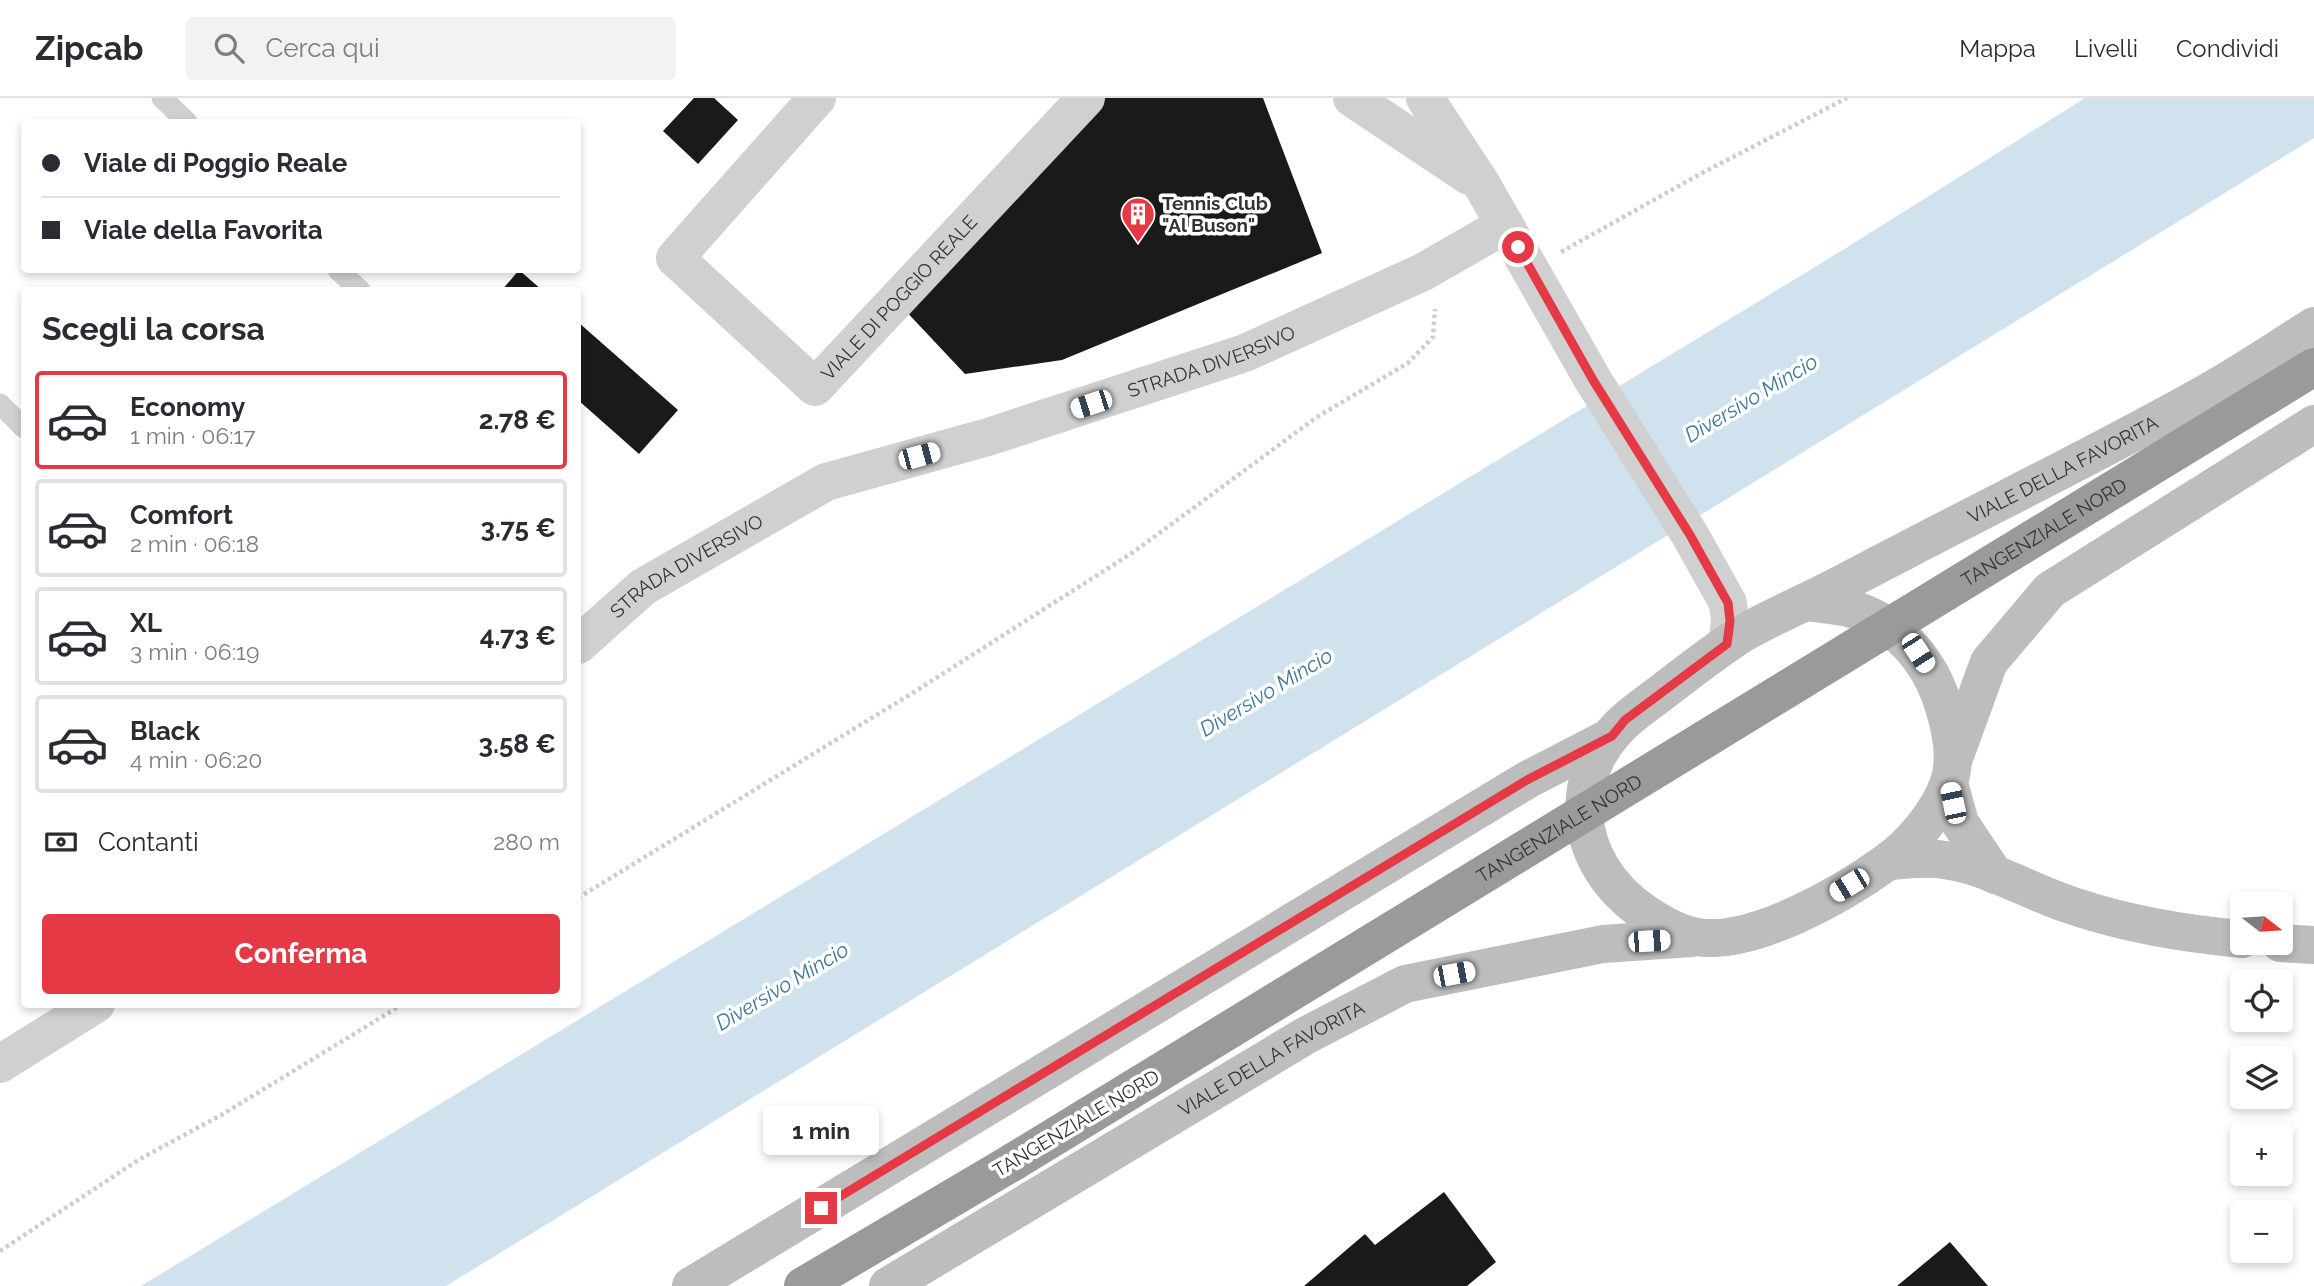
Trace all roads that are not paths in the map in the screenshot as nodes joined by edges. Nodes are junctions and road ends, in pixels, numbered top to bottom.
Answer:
1 (162, 98) edge
2 (817, 98) edge
3 (1086, 98) edge
4 (1352, 98) edge
5 (1425, 98) edge
6 (184, 119) edge
7 (1482, 185) junction
8 (1505, 225) junction
9 (341, 273) edge
10 (357, 287) edge
11 (2314, 326) edge
12 (2314, 367) edge
13 (0, 404) edge
14 (2314, 424) edge
15 (21, 425) edge
16 (1807, 602) junction
17 (1728, 603) junction
18 (1772, 618) junction
19 (581, 642) edge
20 (1727, 644) junction
21 (1612, 736) junction
22 (1951, 771) junction
23 (1889, 861) junction
24 (1995, 875) junction
25 (1696, 937) junction
26 (2230, 937) edge
27 (2293, 944) edge
28 (2314, 945) edge
29 (90, 1008) edge
30 (0, 1064) edge
31 (691, 1286) edge
32 (803, 1286) edge
33 (888, 1286) edge

1 - 6 lane
2 - 3 street, VIALE DI POGGIO REALE
4 - 7 street
5 - 7 street
7 - 8 street
8 - 17 street
8 - 19 street, STRADA DIVERSIVO
9 - 10 lane
11 - 16 main road, VIALE DELLA FAVORITA
12 - 32 highway, TANGENZIALE NORD, bridge
13 - 15 lane
14 - 22 main road
16 - 18 main road, VIALE DELLA FAVORITA
16 - 22 main road
17 - 18 street
17 - 20 street
18 - 20 main road, VIALE DELLA FAVORITA
20 - 21 main road, VIALE DELLA FAVORITA
21 - 25 main road
21 - 31 main road
22 - 23 main road
22 - 24 main road
23 - 24 main road
23 - 25 main road, VIALE DELLA FAVORITA
24 - 26 main road
25 - 33 main road, VIALE DELLA FAVORITA
27 - 28 main road
29 - 30 street

